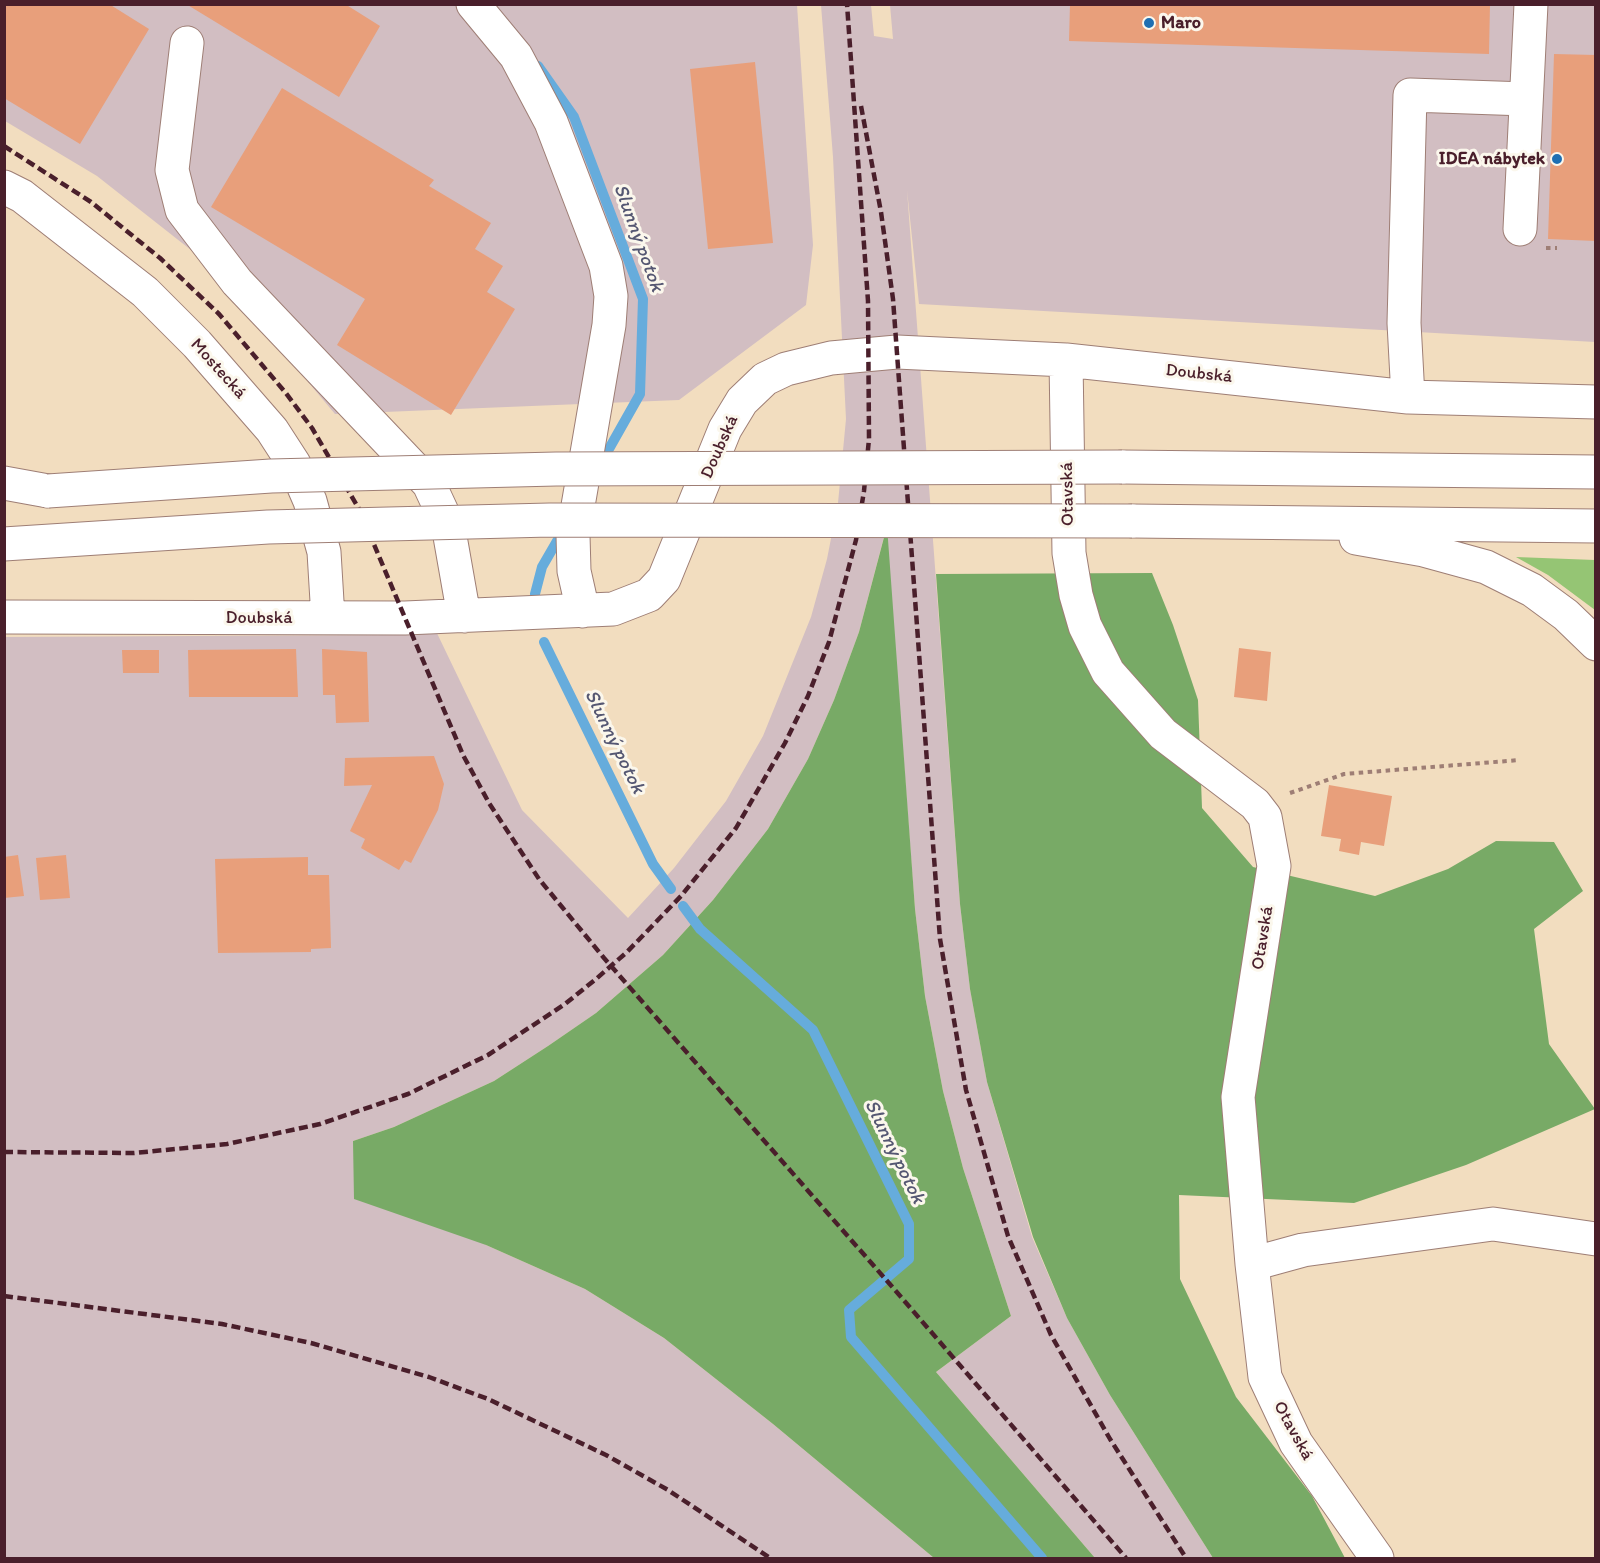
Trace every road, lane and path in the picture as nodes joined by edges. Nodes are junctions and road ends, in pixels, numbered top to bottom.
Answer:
1 (472, 4) edge
2 (1531, 4) edge
3 (187, 43) dead end
4 (1526, 99) junction
5 (4, 187) edge
6 (1533, 238) joint
7 (1557, 248) dead end
8 (1066, 360) junction
9 (1408, 397) junction
10 (1596, 402) edge
11 (1596, 472) edge
12 (4, 483) edge
13 (48, 491) junction
14 (4, 494) edge
15 (1259, 521) junction
16 (1596, 526) edge
17 (4, 544) edge
18 (583, 611) junction
19 (464, 616) junction
20 (4, 617) edge
21 (328, 618) junction
22 (1596, 644) edge
23 (1520, 760) dead end
24 (1255, 804) junction
25 (1596, 1239) edge
26 (1252, 1264) junction
27 (1377, 1558) edge

1 - 18 main road, bridge
2 - 4 main road
3 - 19 main road
4 - 6 main road
4 - 9 main road
5 - 21 main road, Mostecká
6 - 7 path
8 - 9 main road, Doubská
8 - 18 main road, Doubská
8 - 24 main road, Otavská
9 - 10 main road, Doubská
11 - 13 main road, bridge
12 - 13 main road
13 - 14 main road
15 - 16 main road
15 - 17 main road, bridge
15 - 22 main road
18 - 19 main road, Doubská
19 - 21 main road, Doubská
20 - 21 main road, Doubská
23 - 24 path
24 - 26 main road, Otavská
25 - 26 main road
26 - 27 main road, Otavská

